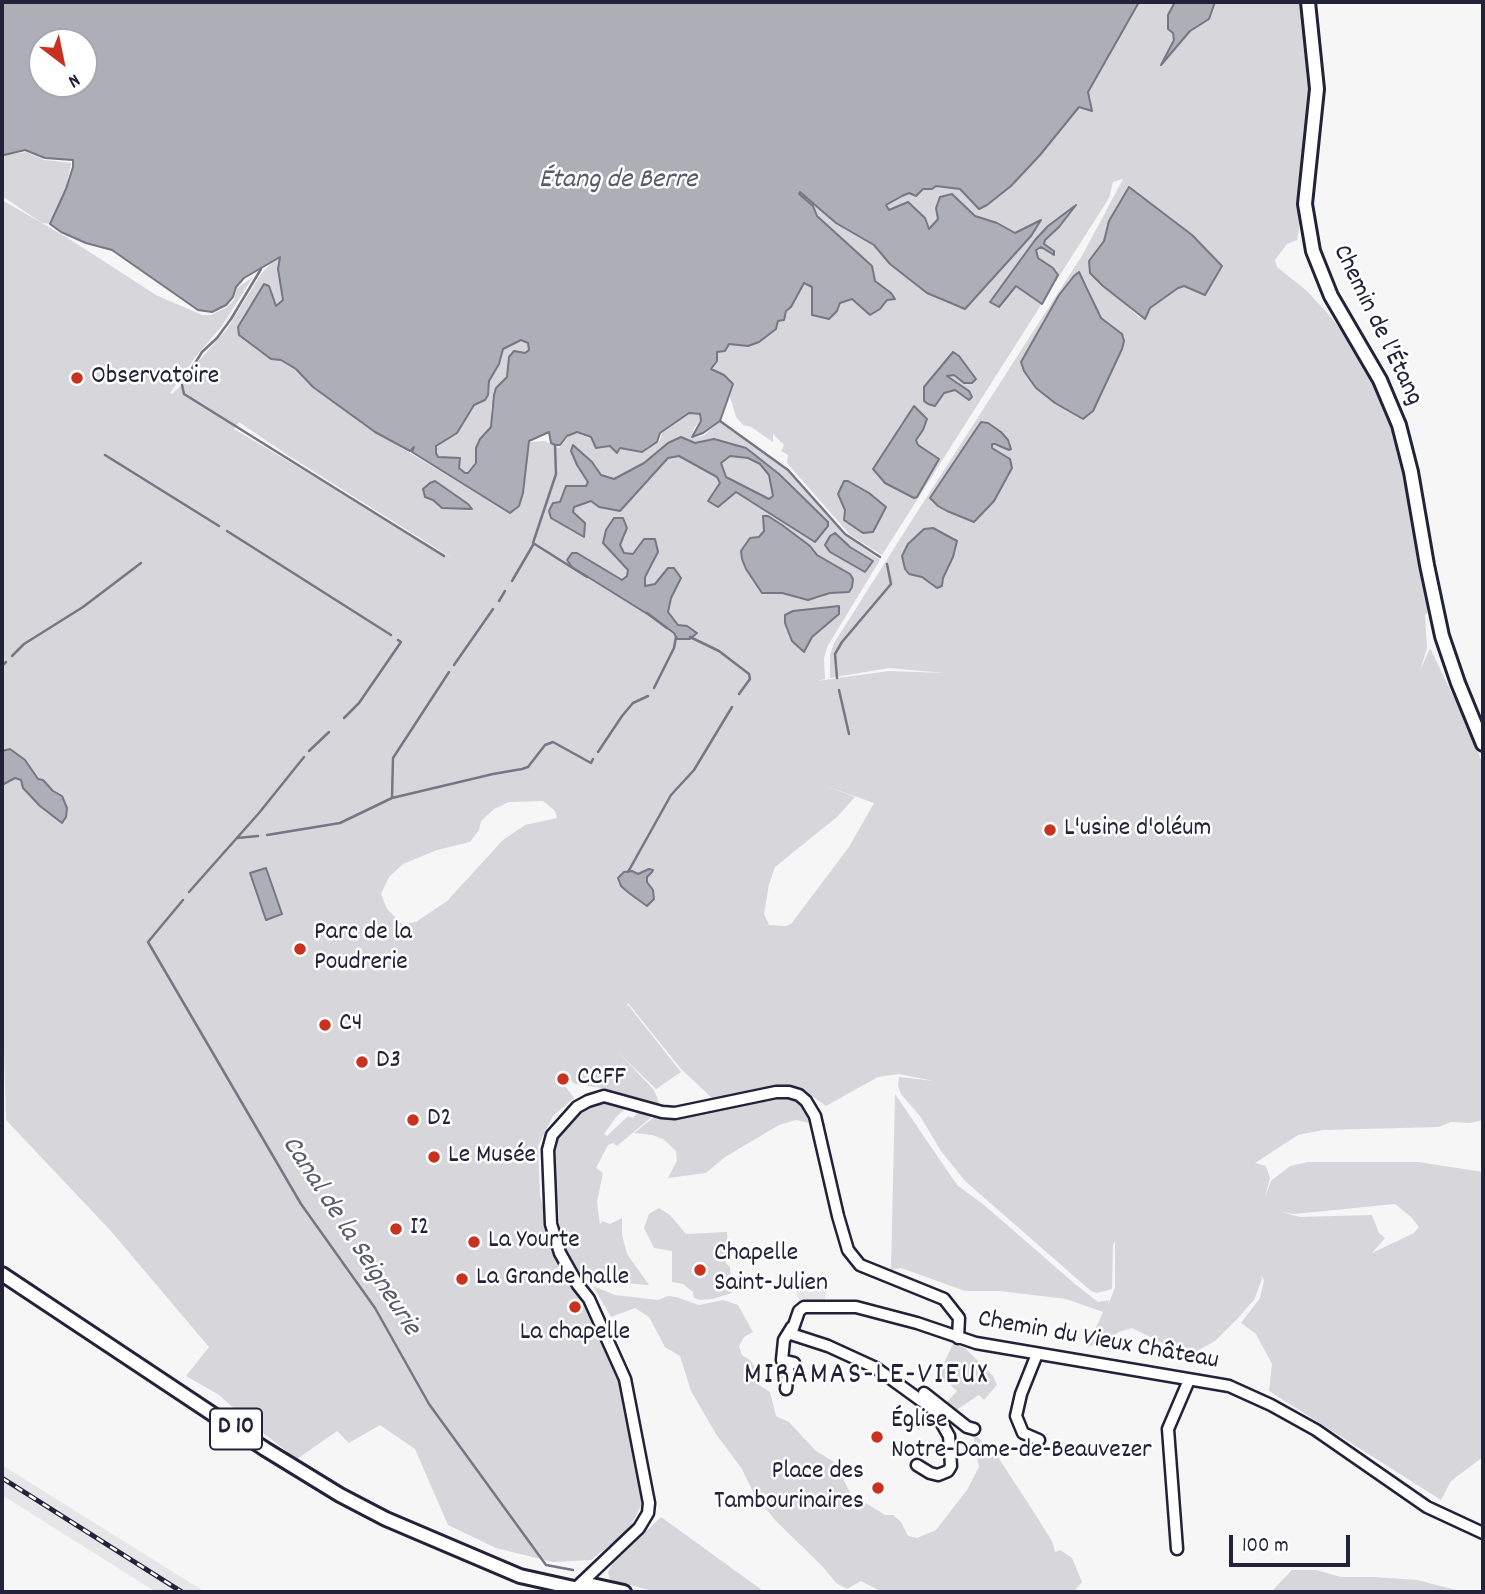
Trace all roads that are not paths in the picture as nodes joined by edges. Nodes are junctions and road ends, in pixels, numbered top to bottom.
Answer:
1 (1307, 2) edge
2 (1483, 744) edge
3 (2, 1274) edge
4 (796, 1320) junction
5 (958, 1338) junction
6 (1037, 1354) junction
7 (1189, 1380) junction
8 (786, 1389) dead end
9 (907, 1389) junction
10 (974, 1429) dead end
11 (1039, 1440) dead end
12 (917, 1465) dead end
13 (1483, 1533) edge
14 (1177, 1549) dead end
15 (484, 1560) junction
16 (580, 1586) edge
17 (607, 1592) edge
18 (624, 1592) edge

1 - 2 main road, Chemin de l’Étang
3 - 15 main road, D 10
4 - 5 street
4 - 8 street
4 - 9 street
5 - 6 street, Chemin du Vieux Château
5 - 16 street, Chemin du Vieux Château
6 - 7 street, Chemin du Vieux Château
6 - 11 street
7 - 13 street, Chemin du Vieux Château
7 - 14 street
9 - 10 street
9 - 12 street
15 - 16 main road, D 10
15 - 16 main road, D 10
16 - 17 street
16 - 18 main road, D 10

